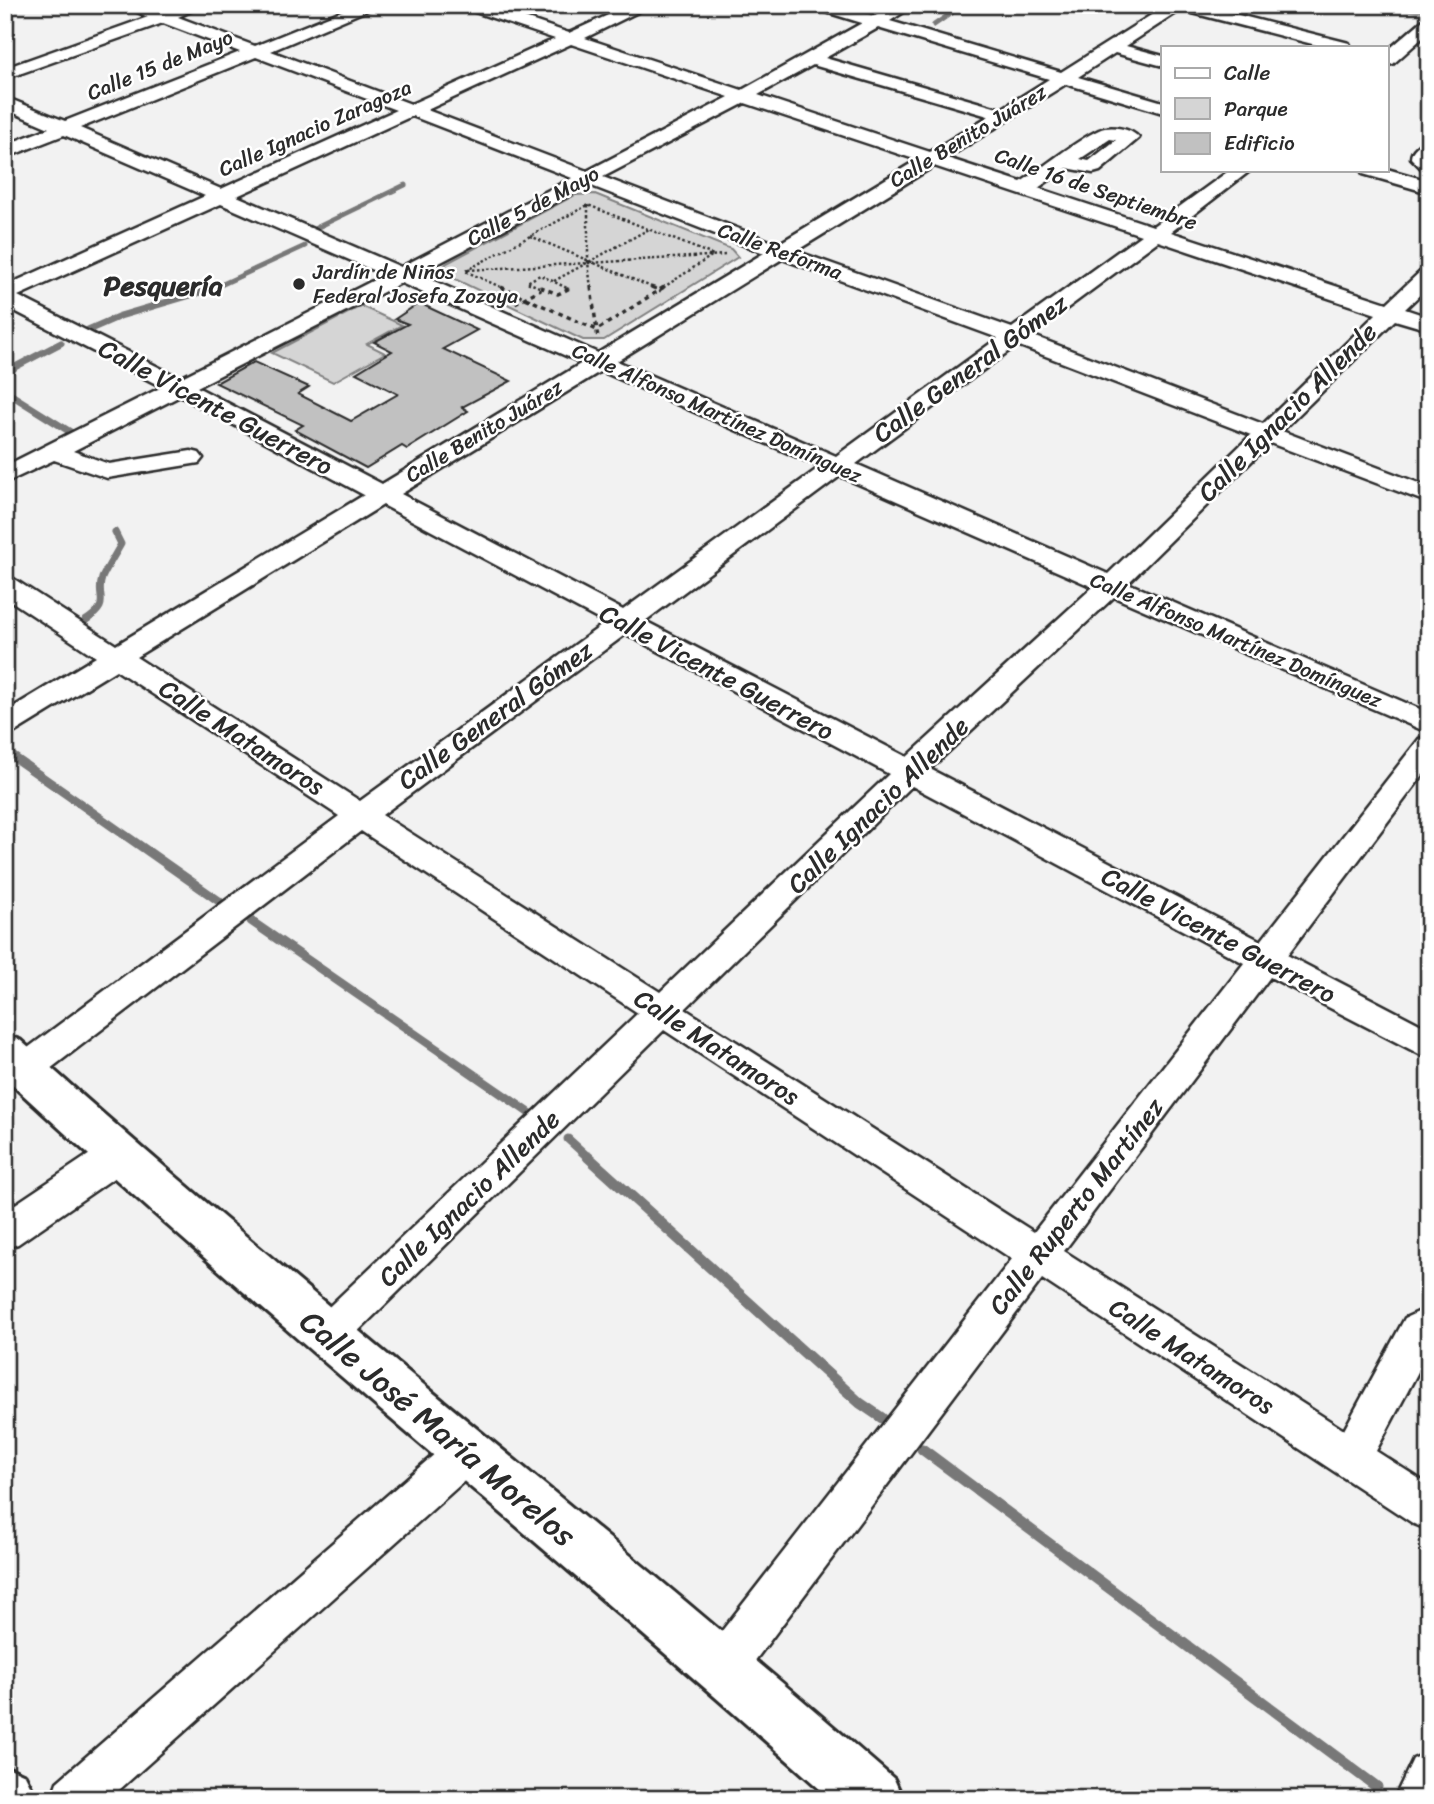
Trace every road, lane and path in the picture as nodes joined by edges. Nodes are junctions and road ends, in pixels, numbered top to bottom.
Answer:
1 (131, 5) edge
2 (196, 5) edge
3 (371, 5) edge
4 (469, 5) edge
5 (644, 5) edge
6 (820, 5) edge
7 (908, 5) edge
8 (1178, 5) edge
9 (164, 17) junction
10 (877, 22) junction
11 (1429, 23) edge
12 (569, 38) junction
13 (1339, 46) edge
14 (1112, 47) junction
15 (256, 52) junction
16 (1388, 58) edge
17 (812, 59) junction
18 (1161, 60) edge
19 (5, 74) edge
20 (1064, 78) junction
21 (744, 96) junction
22 (5, 102) edge
23 (1161, 107) edge
24 (412, 110) junction
25 (994, 112) dead end
26 (65, 127) junction
27 (1429, 145) edge
28 (5, 152) edge
29 (932, 157) junction
30 (1064, 162) dead end
31 (1429, 165) edge
32 (1239, 172) edge
33 (1377, 172) edge
34 (586, 178) junction
35 (1429, 187) edge
36 (1024, 189) junction
37 (222, 195) junction
38 (588, 205) junction
39 (677, 213) junction
40 (500, 224) junction
41 (648, 229) junction
42 (1153, 233) junction
43 (529, 236) junction
44 (778, 251) junction
45 (713, 256) junction
46 (588, 262) junction
47 (465, 271) junction
48 (403, 274) junction
49 (1429, 275) edge
50 (554, 281) junction
51 (659, 290) junction
52 (5, 296) edge
53 (692, 304) junction
54 (1389, 311) junction
55 (1429, 324) edge
56 (597, 330) junction
57 (1014, 336) junction
58 (599, 361) junction
59 (181, 388) junction
60 (1267, 433) junction
61 (53, 452) junction
62 (191, 458) dead end
63 (838, 466) junction
64 (5, 476) edge
65 (382, 494) junction
66 (1429, 496) edge
67 (5, 585) edge
68 (1110, 586) junction
69 (622, 622) junction
70 (118, 656) junction
71 (1429, 724) edge
72 (5, 726) edge
73 (1429, 746) edge
74 (909, 772) junction
75 (361, 815) junction
76 (1265, 960) junction
77 (663, 1012) junction
78 (1429, 1045) edge
79 (15, 1061) edge
80 (118, 1155) junction
81 (5, 1232) edge
82 (1037, 1256) junction
83 (1429, 1325) edge
84 (327, 1335) junction
85 (466, 1453) junction
86 (1351, 1458) junction
87 (1429, 1509) edge
88 (723, 1666) junction
89 (1429, 1775) edge
90 (74, 1799) edge
91 (874, 1799) edge
92 (1417, 1799) edge

1 - 9 street, Calle Reforma
2 - 9 street
3 - 15 street, Calle 15 de Mayo
4 - 12 street, Calle 16 de Septiembre
5 - 12 street, Calle Ignacio Zaragoza
6 - 10 street
7 - 10 street, Calle 5 de Mayo
8 - 13 street
8 - 14 street, Calle Benito Juárez
9 - 15 street, Calle Reforma
9 - 19 street
10 - 17 street, Calle 5 de Mayo
10 - 20 street
11 - 16 street
12 - 21 street, Calle 16 de Septiembre
12 - 24 street, Calle Ignacio Zaragoza
14 - 18 street
14 - 20 street, Calle Benito Juárez
15 - 24 street, Calle Reforma
15 - 26 street, Calle 15 de Mayo
17 - 21 street, Calle 5 de Mayo
17 - 25 street
20 - 23 street
20 - 29 street, Calle Benito Juárez
21 - 29 street, Calle 16 de Septiembre
21 - 34 street, Calle 5 de Mayo
22 - 26 street, Calle Alfonso Martínez Domínguez
24 - 34 street, Calle Reforma
24 - 37 street, Calle Ignacio Zaragoza
26 - 28 street, Calle 15 de Mayo
26 - 37 street, Calle Alfonso Martínez Domínguez
27 - 31 street
29 - 36 street, Calle 16 de Septiembre
29 - 44 street, Calle Benito Juárez
30 - 36 street
32 - 42 street, Calle General Gómez
33 - 35 street
34 - 39 street, Calle Reforma
34 - 40 street, Calle 5 de Mayo
36 - 42 street, Calle 16 de Septiembre
37 - 48 street, Calle Alfonso Martínez Domínguez
37 - 52 street, Calle Ignacio Zaragoza
38 - 41 path
38 - 43 path
38 - 46 path
39 - 41 path
39 - 44 street, Calle Reforma
40 - 43 path
40 - 48 street, Calle 5 de Mayo
41 - 45 path
41 - 46 path
42 - 54 street, Calle 16 de Septiembre
42 - 57 street, Calle General Gómez
43 - 46 path
43 - 47 path
44 - 45 path
44 - 53 street, Calle Benito Juárez
44 - 57 street, Calle Reforma
45 - 46 path
45 - 51 path
46 - 47 path
46 - 50 path
46 - 51 path
46 - 56 path
47 - 56 path
48 - 58 street, Calle Alfonso Martínez Domínguez
48 - 59 street, Calle 5 de Mayo
49 - 54 street, Calle Ignacio Allende
50 - 50 path
51 - 53 path
51 - 56 path
52 - 59 street, Calle Vicente Guerrero
53 - 58 street, Calle Benito Juárez
54 - 55 street, Calle 16 de Septiembre
54 - 60 street, Calle Ignacio Allende
56 - 58 path
57 - 60 street, Calle Reforma
57 - 63 street, Calle General Gómez
58 - 63 street, Calle Alfonso Martínez Domínguez
58 - 65 street, Calle Benito Juárez
59 - 61 street, Calle 5 de Mayo
59 - 65 street, Calle Vicente Guerrero
60 - 66 street, Calle Reforma
60 - 68 street, Calle Ignacio Allende
61 - 62 street
61 - 64 street, Calle 5 de Mayo
63 - 68 street, Calle Alfonso Martínez Domínguez
63 - 69 street, Calle General Gómez
65 - 69 street, Calle Vicente Guerrero
65 - 70 street, Calle Benito Juárez
67 - 70 street, Calle Matamoros
68 - 71 street, Calle Alfonso Martínez Domínguez
68 - 74 street, Calle Ignacio Allende
69 - 74 street, Calle Vicente Guerrero
69 - 75 street, Calle General Gómez
70 - 72 street, Calle Benito Juárez
70 - 75 street, Calle Matamoros
73 - 76 street, Calle Ruperto Martínez
74 - 76 street, Calle Vicente Guerrero
74 - 77 street, Calle Ignacio Allende
75 - 77 street, Calle Matamoros
75 - 79 street, Calle General Gómez
76 - 78 street, Calle Vicente Guerrero
76 - 82 street, Calle Ruperto Martínez
77 - 82 street, Calle Matamoros
77 - 84 street, Calle Ignacio Allende
79 - 80 main road, Calle José María Morelos
80 - 81 street
80 - 84 main road, Calle José María Morelos
82 - 86 street, Calle Matamoros
82 - 88 street, Calle Ruperto Martínez
83 - 86 street
84 - 85 main road, Calle José María Morelos
85 - 88 main road, Calle José María Morelos
85 - 90 street
86 - 87 street, Calle Matamoros
88 - 91 main road, Calle José María Morelos
89 - 92 street

